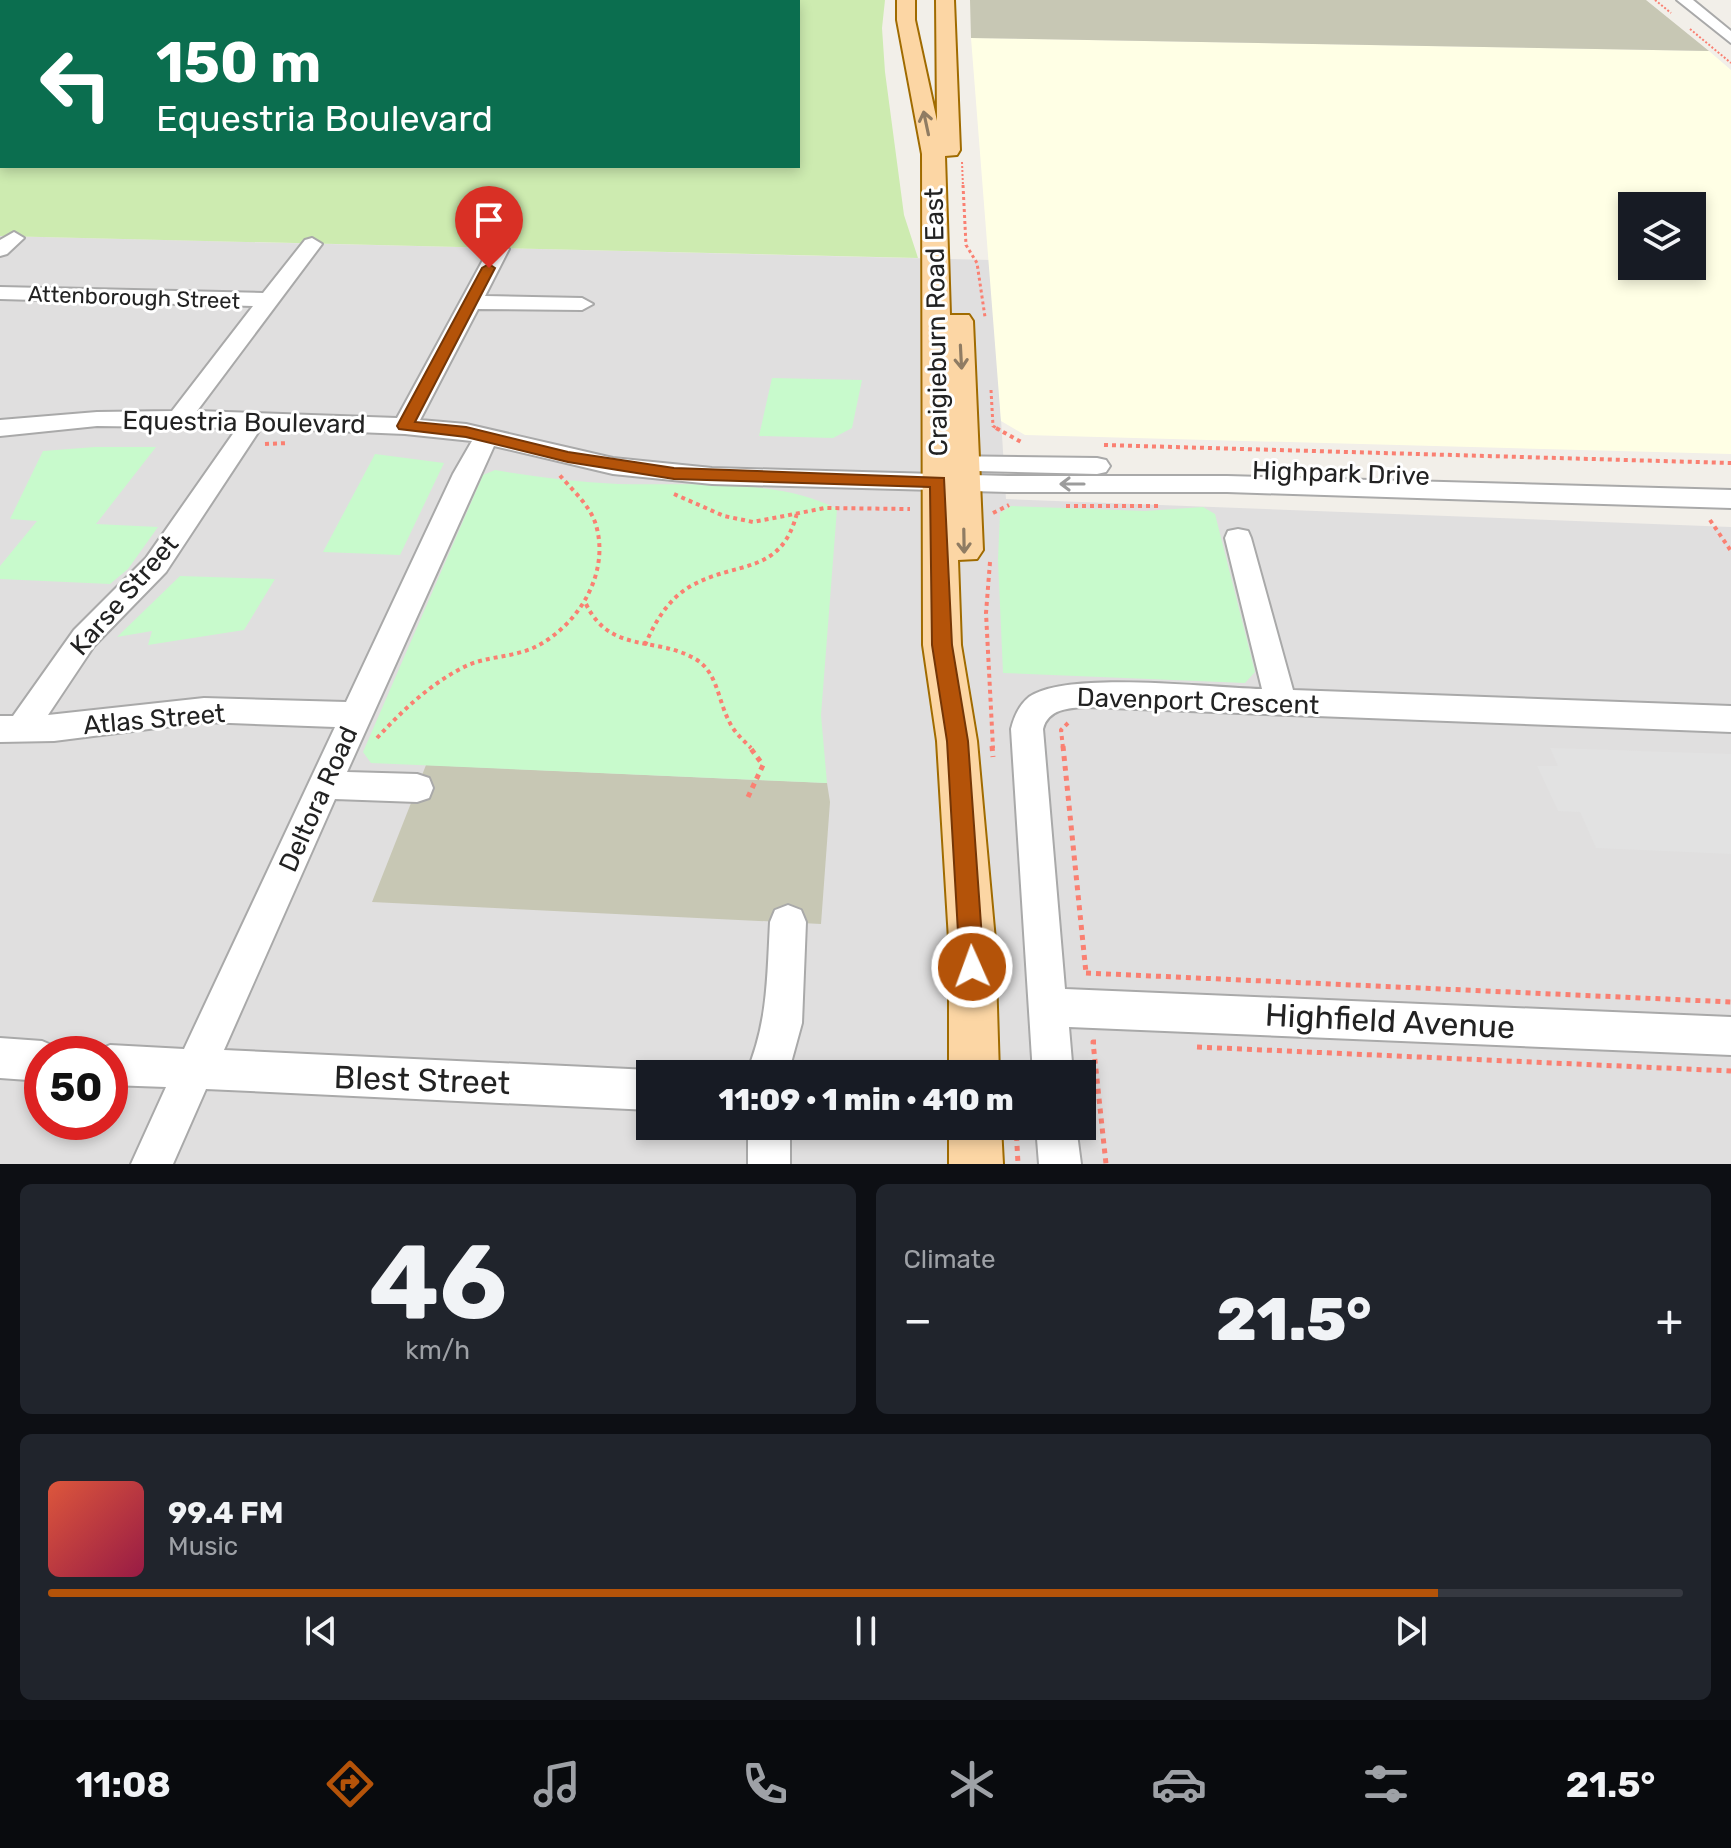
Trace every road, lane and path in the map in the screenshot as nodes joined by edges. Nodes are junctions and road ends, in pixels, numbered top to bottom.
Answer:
1 (906, 0) edge
2 (945, 0) edge
3 (1684, 0) edge
4 (1707, 0) edge
5 (1726, 13) dead end
6 (1730, 36) edge
7 (961, 149) dead end
8 (312, 244) dead end
9 (499, 249) dead end
10 (0, 293) edge
11 (268, 300) junction
12 (472, 302) junction
13 (582, 304) dead end
14 (985, 317) dead end
15 (990, 379) dead end
16 (179, 418) junction
17 (254, 421) junction
18 (405, 426) junction
19 (0, 428) edge
20 (487, 437) junction
21 (1035, 443) dead end
22 (1097, 445) dead end
23 (1731, 463) edge
24 (557, 472) dead end
25 (952, 473) junction
26 (1721, 503) edge
27 (1020, 505) dead end
28 (1056, 506) dead end
29 (1164, 506) dead end
30 (797, 513) dead end
31 (1697, 519) dead end
32 (992, 527) dead end
33 (1238, 538) dead end
34 (1731, 551) edge
35 (990, 559) dead end
36 (586, 603) junction
37 (645, 645) junction
38 (1281, 703) junction
39 (356, 715) junction
40 (1073, 718) dead end
41 (1731, 719) edge
42 (11, 729) edge
43 (975, 754) junction
44 (339, 786) junction
45 (417, 788) dead end
46 (748, 797) dead end
47 (788, 922) dead end
48 (1086, 973) dead end
49 (1048, 1007) junction
50 (1731, 1036) edge
51 (1109, 1043) dead end
52 (1189, 1047) dead end
53 (0, 1058) edge
54 (24, 1060) edge
55 (775, 1060) edge
56 (974, 1060) edge
57 (1052, 1060) edge
58 (128, 1066) edge
59 (195, 1070) junction
60 (1731, 1071) edge
61 (636, 1089) edge
62 (769, 1140) edge
63 (975, 1140) edge
64 (1017, 1140) edge
65 (1057, 1140) edge
66 (152, 1164) edge
67 (769, 1164) edge
68 (976, 1164) edge
69 (1018, 1164) edge
70 (1060, 1164) edge
71 (1106, 1164) edge

25 -> 1 main road, Craigieburn Road East
2 -> 25 main road, Craigieburn Road East
3 - 6 street
4 - 5 street
7 - 14 path
8 - 11 street
9 - 12 street
10 - 11 street, Attenborough Street
11 - 16 street
12 - 13 street
12 - 18 street
15 - 21 path
16 - 17 street, Equestria Boulevard
16 - 19 street, Equestria Boulevard
17 - 18 street, Equestria Boulevard
17 - 42 street, Karse Street
18 - 20 street, Equestria Boulevard
20 - 25 street, Equestria Boulevard
20 - 39 street, Deltora Road
22 - 23 path
24 - 36 path
25 - 26 street, Highpark Drive
25 - 43 main road, Craigieburn Road East
26 - 31 path
26 - 34 path
27 - 32 path
28 - 29 path
30 - 37 path
33 - 38 street
35 - 43 path
36 - 37 path
36 - 44 path
37 - 46 path
38 - 41 street, Davenport Crescent
38 - 49 street, Davenport Crescent
39 - 42 street, Atlas Street
39 - 44 street, Deltora Road
40 - 48 path
43 - 56 main road, Craigieburn Road East
44 - 45 street
44 - 59 street, Deltora Road
47 - 55 street
49 - 50 street, Highfield Avenue
49 - 57 street, Davenport Crescent
51 - 71 path
52 - 60 path
53 - 54 street
58 - 59 street, Blest Street
59 - 61 street, Blest Street
59 - 66 street, Deltora Road
62 - 67 street
63 - 68 main road
64 - 69 path
65 - 70 street

